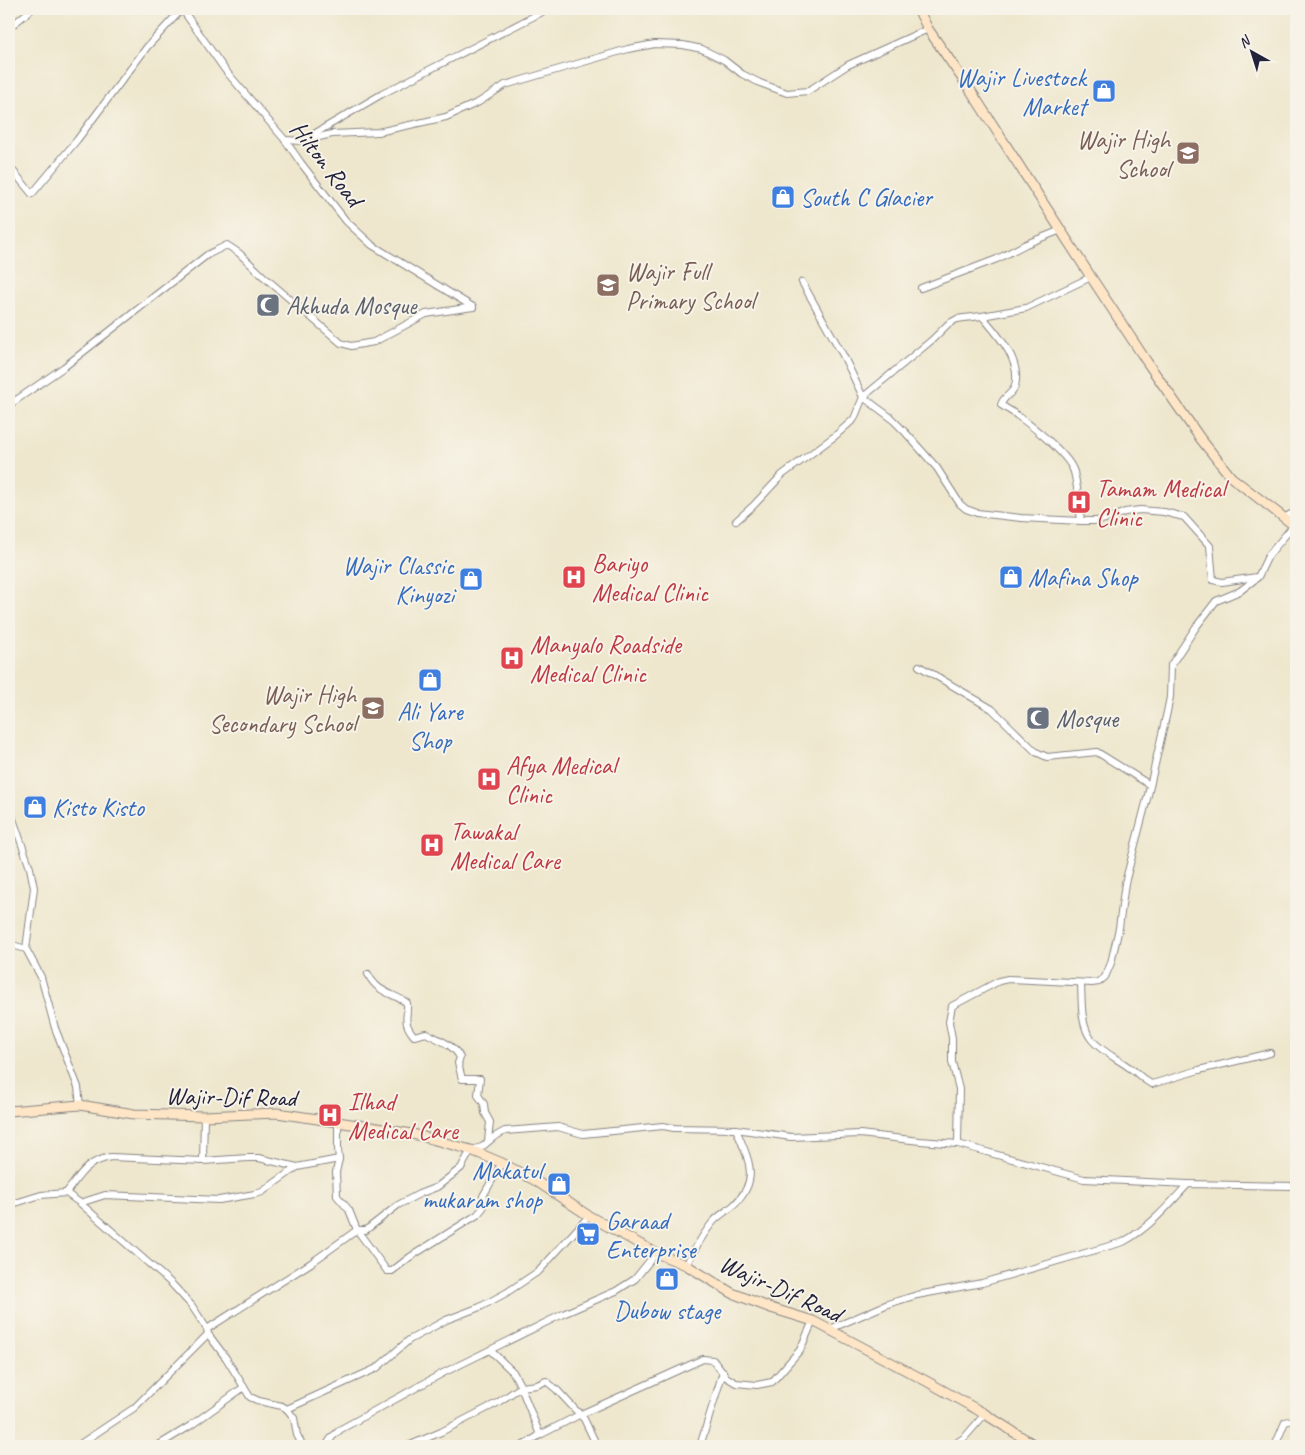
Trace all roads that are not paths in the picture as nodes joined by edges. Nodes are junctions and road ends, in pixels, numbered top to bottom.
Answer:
1 (32, 9) edge
2 (182, 9) edge
3 (548, 9) edge
4 (918, 9) edge
5 (9, 28) edge
6 (928, 29) junction
7 (285, 140) junction
8 (302, 141) junction
9 (9, 166) edge
10 (1061, 230) junction
11 (1091, 277) junction
12 (802, 282) dead end
13 (921, 288) dead end
14 (982, 316) junction
15 (863, 397) junction
16 (9, 405) edge
17 (1296, 511) edge
18 (1284, 518) junction
19 (736, 521) dead end
20 (1081, 522) junction
21 (1295, 526) edge
22 (1258, 577) junction
23 (919, 666) dead end
24 (1150, 785) junction
25 (9, 812) edge
26 (9, 944) edge
27 (26, 949) junction
28 (368, 974) dead end
29 (1081, 984) junction
30 (1270, 1053) dead end
31 (80, 1105) junction
32 (9, 1111) edge
33 (204, 1116) junction
34 (338, 1122) junction
35 (736, 1129) junction
36 (488, 1142) junction
37 (958, 1144) junction
38 (471, 1150) junction
39 (339, 1158) junction
40 (203, 1161) junction
41 (502, 1163) junction
42 (297, 1167) junction
43 (1188, 1184) junction
44 (1296, 1186) edge
45 (66, 1193) junction
46 (80, 1203) junction
47 (9, 1205) edge
48 (589, 1216) junction
49 (357, 1230) junction
50 (656, 1253) junction
51 (686, 1265) junction
52 (814, 1321) junction
53 (828, 1330) junction
54 (208, 1332) junction
55 (490, 1350) junction
56 (723, 1372) junction
57 (244, 1387) junction
58 (521, 1387) junction
59 (287, 1409) junction
60 (985, 1414) junction
61 (579, 1415) junction
62 (1296, 1419) edge
63 (540, 1435) junction
64 (77, 1446) edge
65 (158, 1446) edge
66 (303, 1446) edge
67 (326, 1446) edge
68 (408, 1446) edge
69 (522, 1446) edge
70 (597, 1446) edge
71 (700, 1446) edge
72 (952, 1446) edge
73 (1036, 1446) edge
74 (1275, 1446) edge

1 - 5 street
2 - 7 street, Hilton Road
2 - 9 street
3 - 8 street
4 - 6 main road
6 - 8 street
6 - 10 main road
7 - 8 street
7 - 16 street, Hilton Road
10 - 11 main road
10 - 13 street
11 - 14 street
11 - 18 main road
12 - 15 street
14 - 15 street
14 - 20 street
15 - 19 street
15 - 20 street
17 - 18 street
18 - 21 main road
20 - 22 street
21 - 22 street
22 - 24 street
23 - 24 street
24 - 29 street
25 - 27 street
26 - 27 street
27 - 31 street
28 - 36 street
29 - 30 street
29 - 37 street
31 - 32 main road, Wajir-Dif Road
31 - 33 main road, Wajir-Dif Road
33 - 34 main road, Wajir-Dif Road
33 - 40 street
34 - 38 main road, Wajir-Dif Road
34 - 39 street
35 - 36 street
35 - 37 street
35 - 51 street
36 - 38 street
37 - 43 street
38 - 41 main road, Wajir-Dif Road
38 - 49 street
39 - 42 street
39 - 49 street
40 - 42 street
40 - 45 street
41 - 48 main road, Wajir-Dif Road
41 - 49 street
42 - 46 street
43 - 44 street
43 - 53 street
45 - 46 street
45 - 47 street
46 - 54 street
48 - 50 main road, Wajir-Dif Road
48 - 59 street
49 - 54 street
50 - 51 main road, Wajir-Dif Road
50 - 55 street
51 - 52 main road, Wajir-Dif Road
52 - 53 main road, Wajir-Dif Road
52 - 56 street
53 - 60 main road, Wajir-Dif Road
54 - 57 street
54 - 64 street
55 - 58 street
55 - 67 street
56 - 61 street
56 - 71 street
57 - 59 street
57 - 65 street
58 - 61 street
58 - 63 street
58 - 68 street
59 - 66 street
60 - 72 street
60 - 73 main road, Wajir-Dif Road
61 - 63 street
61 - 70 street
62 - 74 street
63 - 69 street

